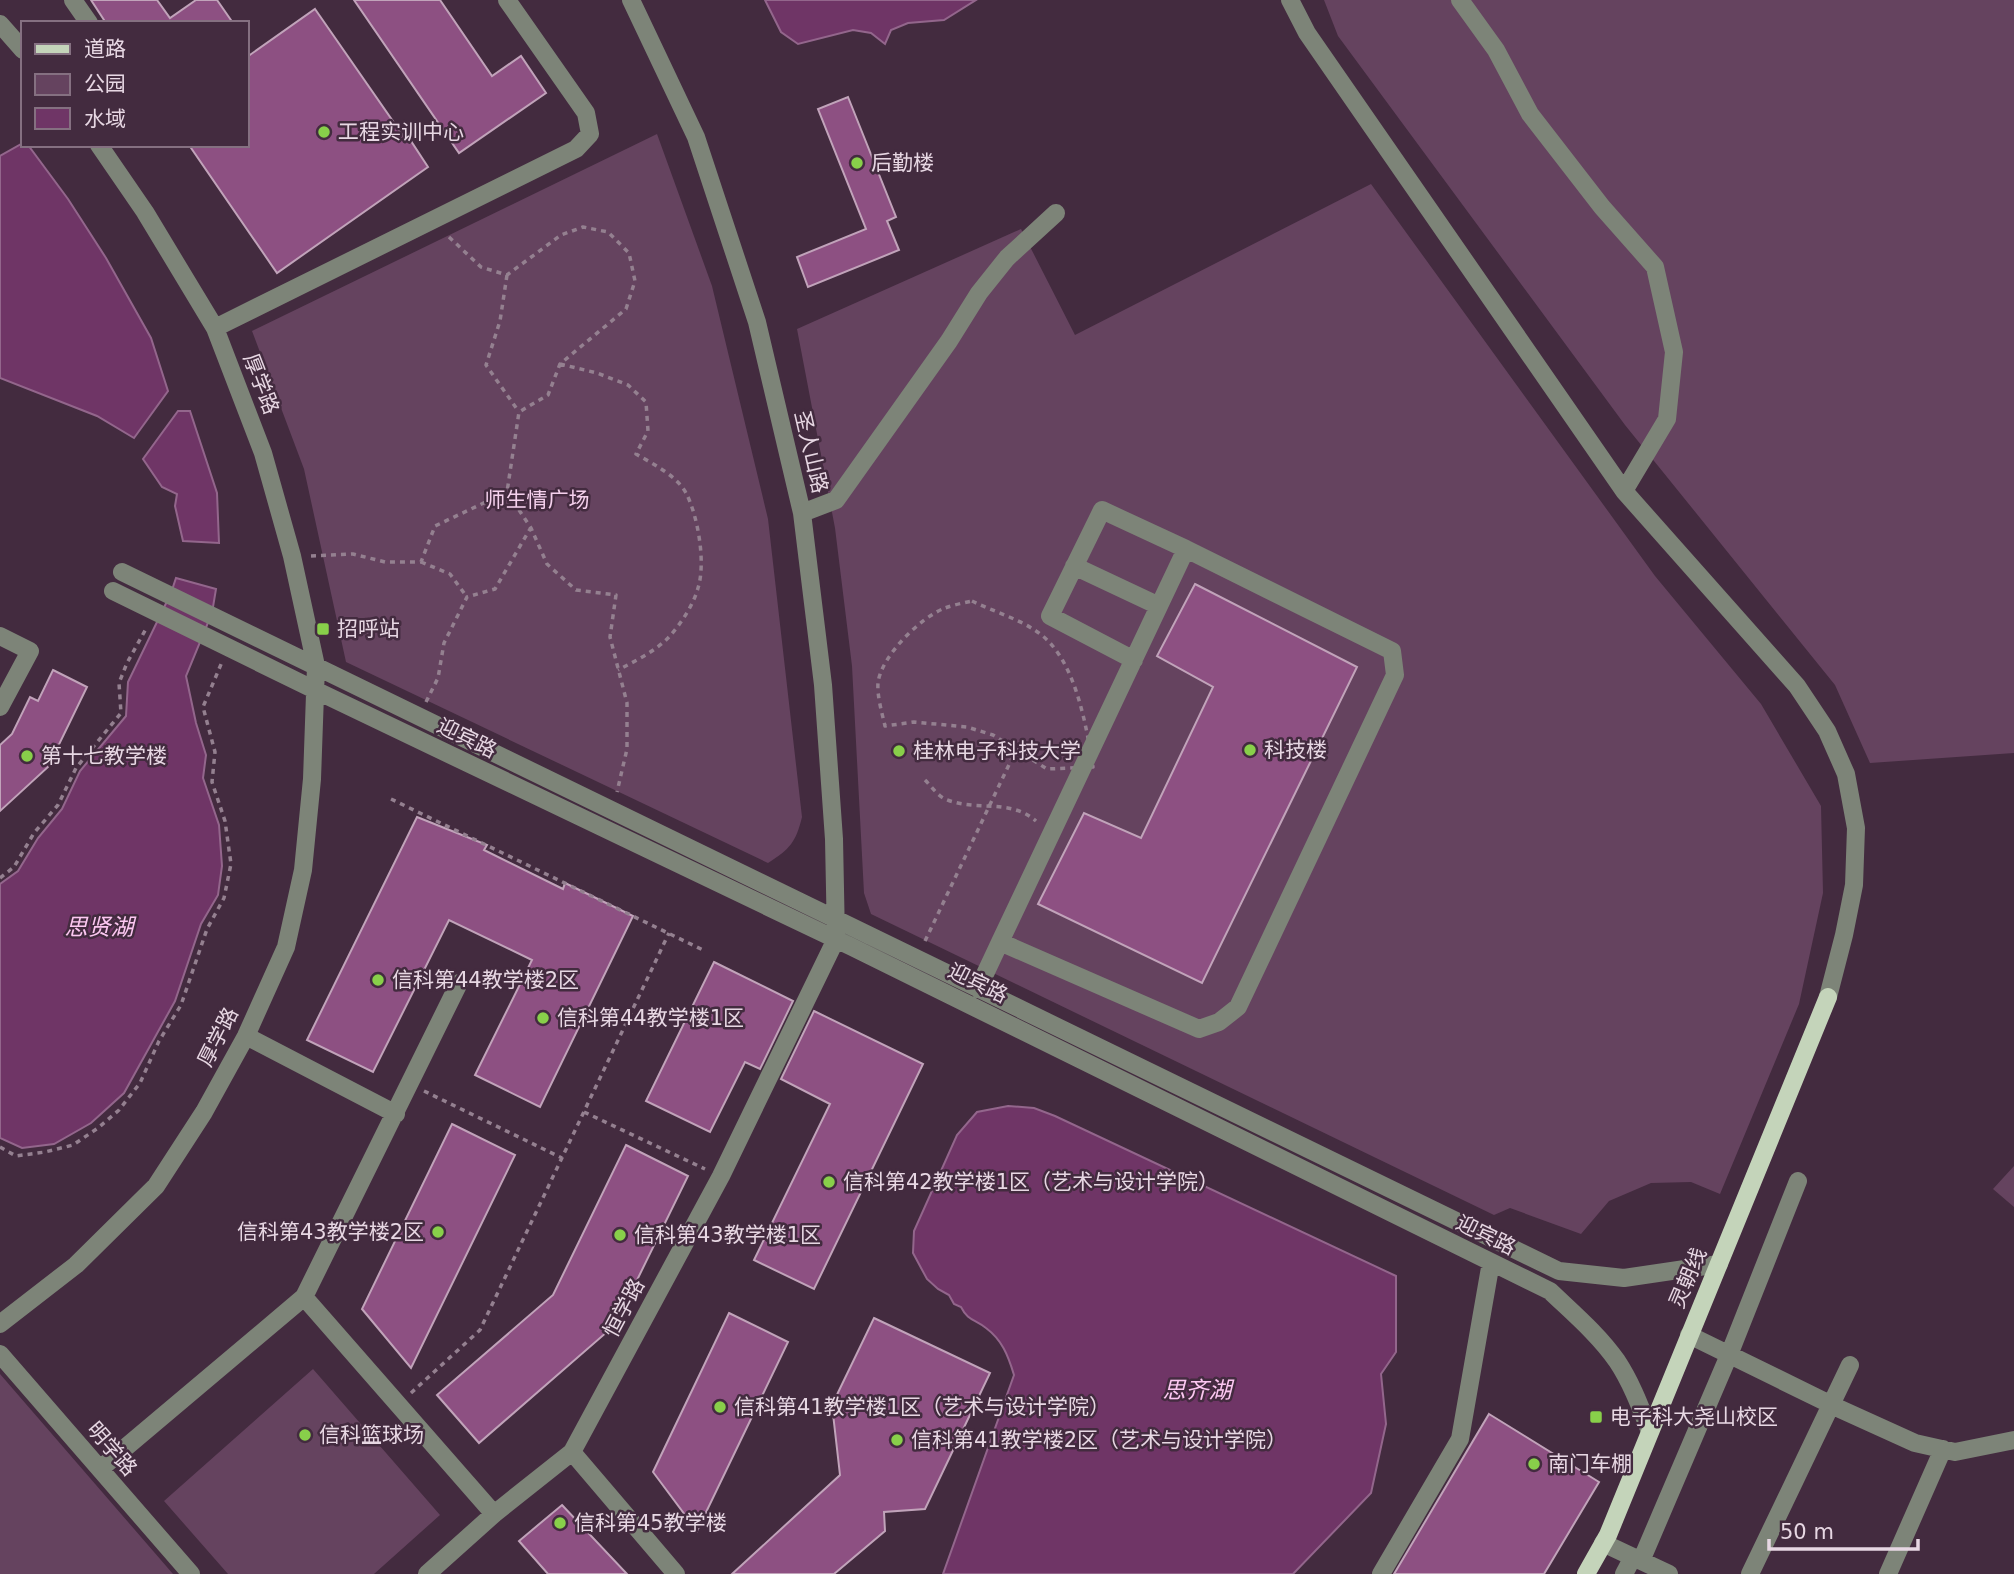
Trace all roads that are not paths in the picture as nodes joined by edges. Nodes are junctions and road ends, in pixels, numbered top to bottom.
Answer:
1 (73, 0) edge
2 (507, 0) edge
3 (631, 0) edge
4 (1290, 0) edge
5 (1460, 0) edge
6 (88, 21) edge
7 (0, 24) edge
8 (21, 48) edge
9 (100, 147) edge
10 (1056, 213) dead end
11 (215, 328) junction
12 (1624, 491) junction
13 (802, 513) junction
14 (1186, 549) junction
15 (1074, 566) junction
16 (122, 572) dead end
17 (113, 591) dead end
18 (1159, 606) junction
19 (0, 636) edge
20 (1134, 660) junction
21 (316, 666) junction
22 (317, 691) junction
23 (0, 707) edge
24 (837, 920) junction
25 (836, 939) junction
26 (1000, 942) junction
27 (459, 983) dead end
28 (978, 989) junction
29 (1828, 997) joint
30 (246, 1036) junction
31 (396, 1114) junction
32 (1798, 1181) dead end
33 (1491, 1262) junction
34 (1719, 1264) junction
35 (304, 1297) junction
36 (0, 1324) edge
37 (1689, 1335) junction
38 (0, 1354) edge
39 (1729, 1355) junction
40 (1850, 1365) dead end
41 (1830, 1405) junction
42 (1649, 1429) junction
43 (2014, 1440) edge
44 (1943, 1449) junction
45 (572, 1451) junction
46 (100, 1469) junction
47 (494, 1514) junction
48 (1603, 1543) junction
49 (1637, 1559) junction
50 (191, 1574) edge
51 (427, 1574) edge
52 (676, 1574) edge
53 (1381, 1574) edge
54 (1586, 1574) edge
55 (1624, 1574) edge
56 (1670, 1574) edge
57 (1750, 1574) edge
58 (1888, 1574) edge

1 - 6 street
2 - 11 street
3 - 13 street, 圣人山路
4 - 12 street
5 - 12 street
7 - 8 street
9 - 11 street, 厚学路
10 - 13 street
11 - 21 street, 厚学路
12 - 29 street
13 - 24 street, 圣人山路
14 - 15 street
14 - 18 street
14 - 26 street
15 - 18 street
15 - 20 street
16 - 21 street, 迎宾路
17 - 22 street, 迎宾路
18 - 20 street
19 - 23 street
20 - 26 street
21 - 22 street, 厚学路
21 - 24 street, 迎宾路
22 - 25 street, 迎宾路
22 - 30 street, 厚学路
24 - 25 street, 圣人山路
24 - 28 street, 迎宾路
25 - 33 street, 迎宾路
25 - 45 street, 恒学路
26 - 28 street
27 - 31 street
28 - 34 street, 迎宾路
29 - 34 main road, 灵朝线
30 - 31 street
30 - 36 street, 厚学路
31 - 35 street
32 - 39 street
33 - 42 street, 迎宾路
33 - 53 street
34 - 37 main road, 灵朝线
35 - 46 street
35 - 47 street
37 - 39 street
37 - 42 main road, 灵朝线
38 - 46 street, 明学路
39 - 41 street
39 - 49 street
40 - 41 street
41 - 44 street
41 - 57 street
42 - 48 main road, 灵朝线
43 - 44 street
44 - 58 street
45 - 47 street, 恒学路
45 - 52 street
46 - 50 street, 明学路
47 - 51 street, 恒学路
48 - 49 street
48 - 54 main road, 灵朝线
49 - 55 street
49 - 56 street

